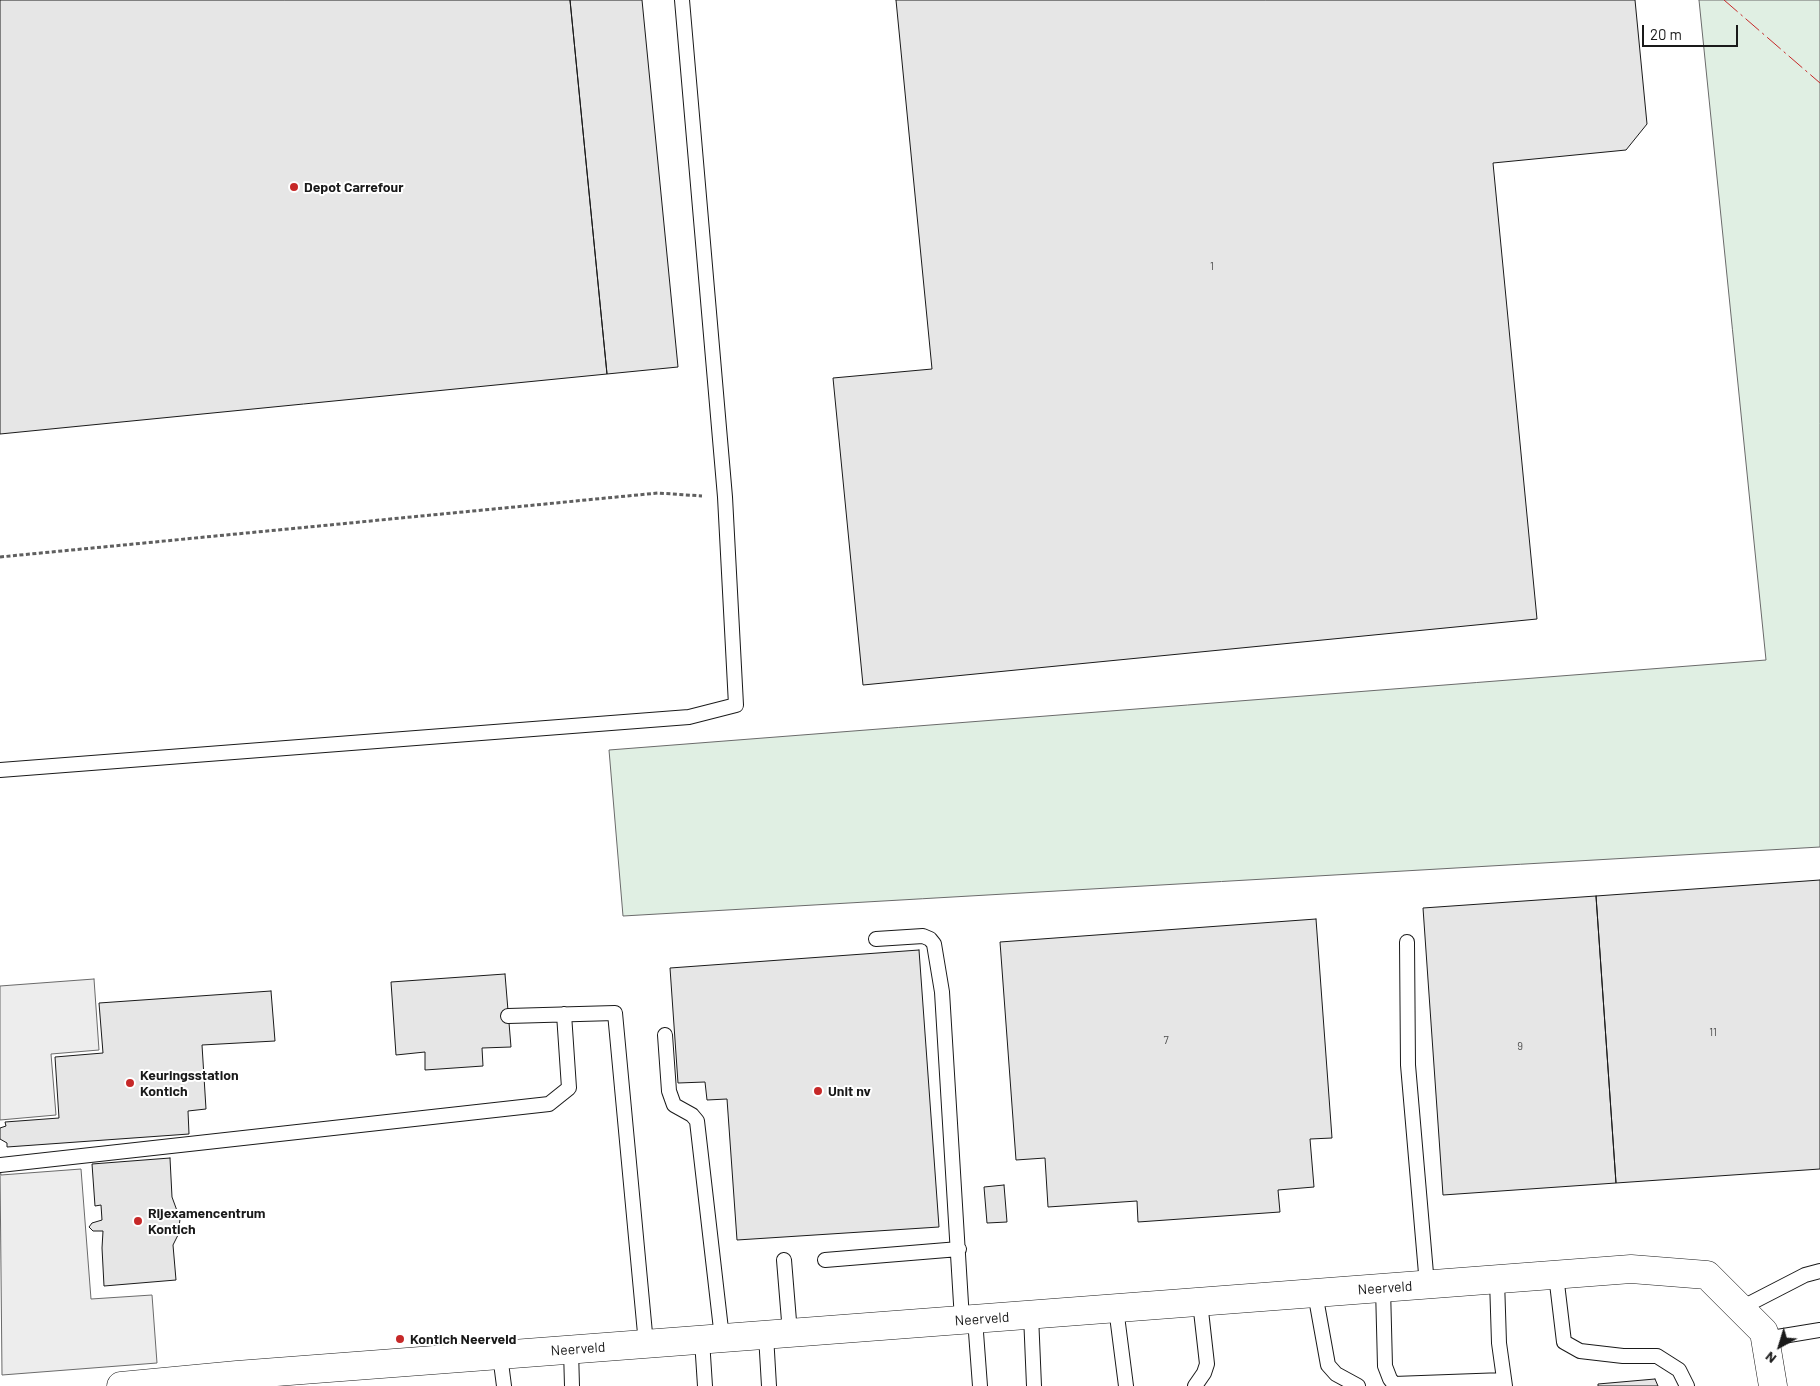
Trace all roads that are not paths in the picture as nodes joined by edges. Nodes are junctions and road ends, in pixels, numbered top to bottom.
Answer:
1 (682, 0) edge
2 (0, 770) edge
3 (876, 938) dead end
4 (1407, 942) dead end
5 (564, 1014) junction
6 (508, 1016) dead end
7 (665, 1034) dead end
8 (0, 1165) edge
9 (959, 1249) junction
10 (784, 1260) dead end
11 (825, 1260) dead end
12 (1820, 1271) edge
13 (1556, 1275) junction
14 (1497, 1280) junction
15 (1427, 1285) junction
16 (1383, 1288) junction
17 (1315, 1293) junction
18 (1200, 1302) junction
19 (1116, 1308) junction
20 (1741, 1308) junction
21 (1031, 1315) junction
22 (969, 1320) junction
23 (1820, 1330) edge
24 (778, 1334) junction
25 (712, 1339) junction
26 (1765, 1339) junction
27 (646, 1344) junction
28 (571, 1350) junction
29 (500, 1355) junction
30 (1504, 1383) edge
31 (1394, 1385) edge
32 (121, 1386) edge
33 (504, 1386) edge
34 (572, 1386) edge
35 (705, 1386) edge
36 (769, 1386) edge
37 (980, 1386) edge
38 (1034, 1386) edge
39 (1126, 1386) edge
40 (1195, 1386) edge
41 (1358, 1386) edge
42 (1687, 1386) edge
43 (1773, 1386) edge

1 - 2 lane
3 - 9 lane
4 - 15 lane
5 - 6 lane
5 - 8 lane
5 - 27 lane
7 - 25 lane
9 - 11 lane
9 - 22 lane
10 - 24 lane
12 - 20 lane
13 - 14 street, Neerveld
13 - 20 street, Neerveld
13 - 42 lane
14 - 15 street, Neerveld
14 - 30 lane
15 - 16 street, Neerveld
16 - 17 street, Neerveld
16 - 31 lane
17 - 18 street, Neerveld
17 - 41 lane
18 - 19 street, Neerveld
18 - 40 lane
19 - 21 street, Neerveld
19 - 39 lane
20 - 26 street, Neerveld
21 - 22 street, Neerveld
21 - 38 lane
22 - 24 street, Neerveld
22 - 37 lane
23 - 26 lane
24 - 25 street, Neerveld
24 - 36 lane
25 - 27 street, Neerveld
25 - 35 lane
26 - 43 street, Neerveld
27 - 28 street, Neerveld
28 - 29 street, Neerveld
28 - 34 lane
29 - 32 street, Neerveld
29 - 33 lane
30 - 31 lane

